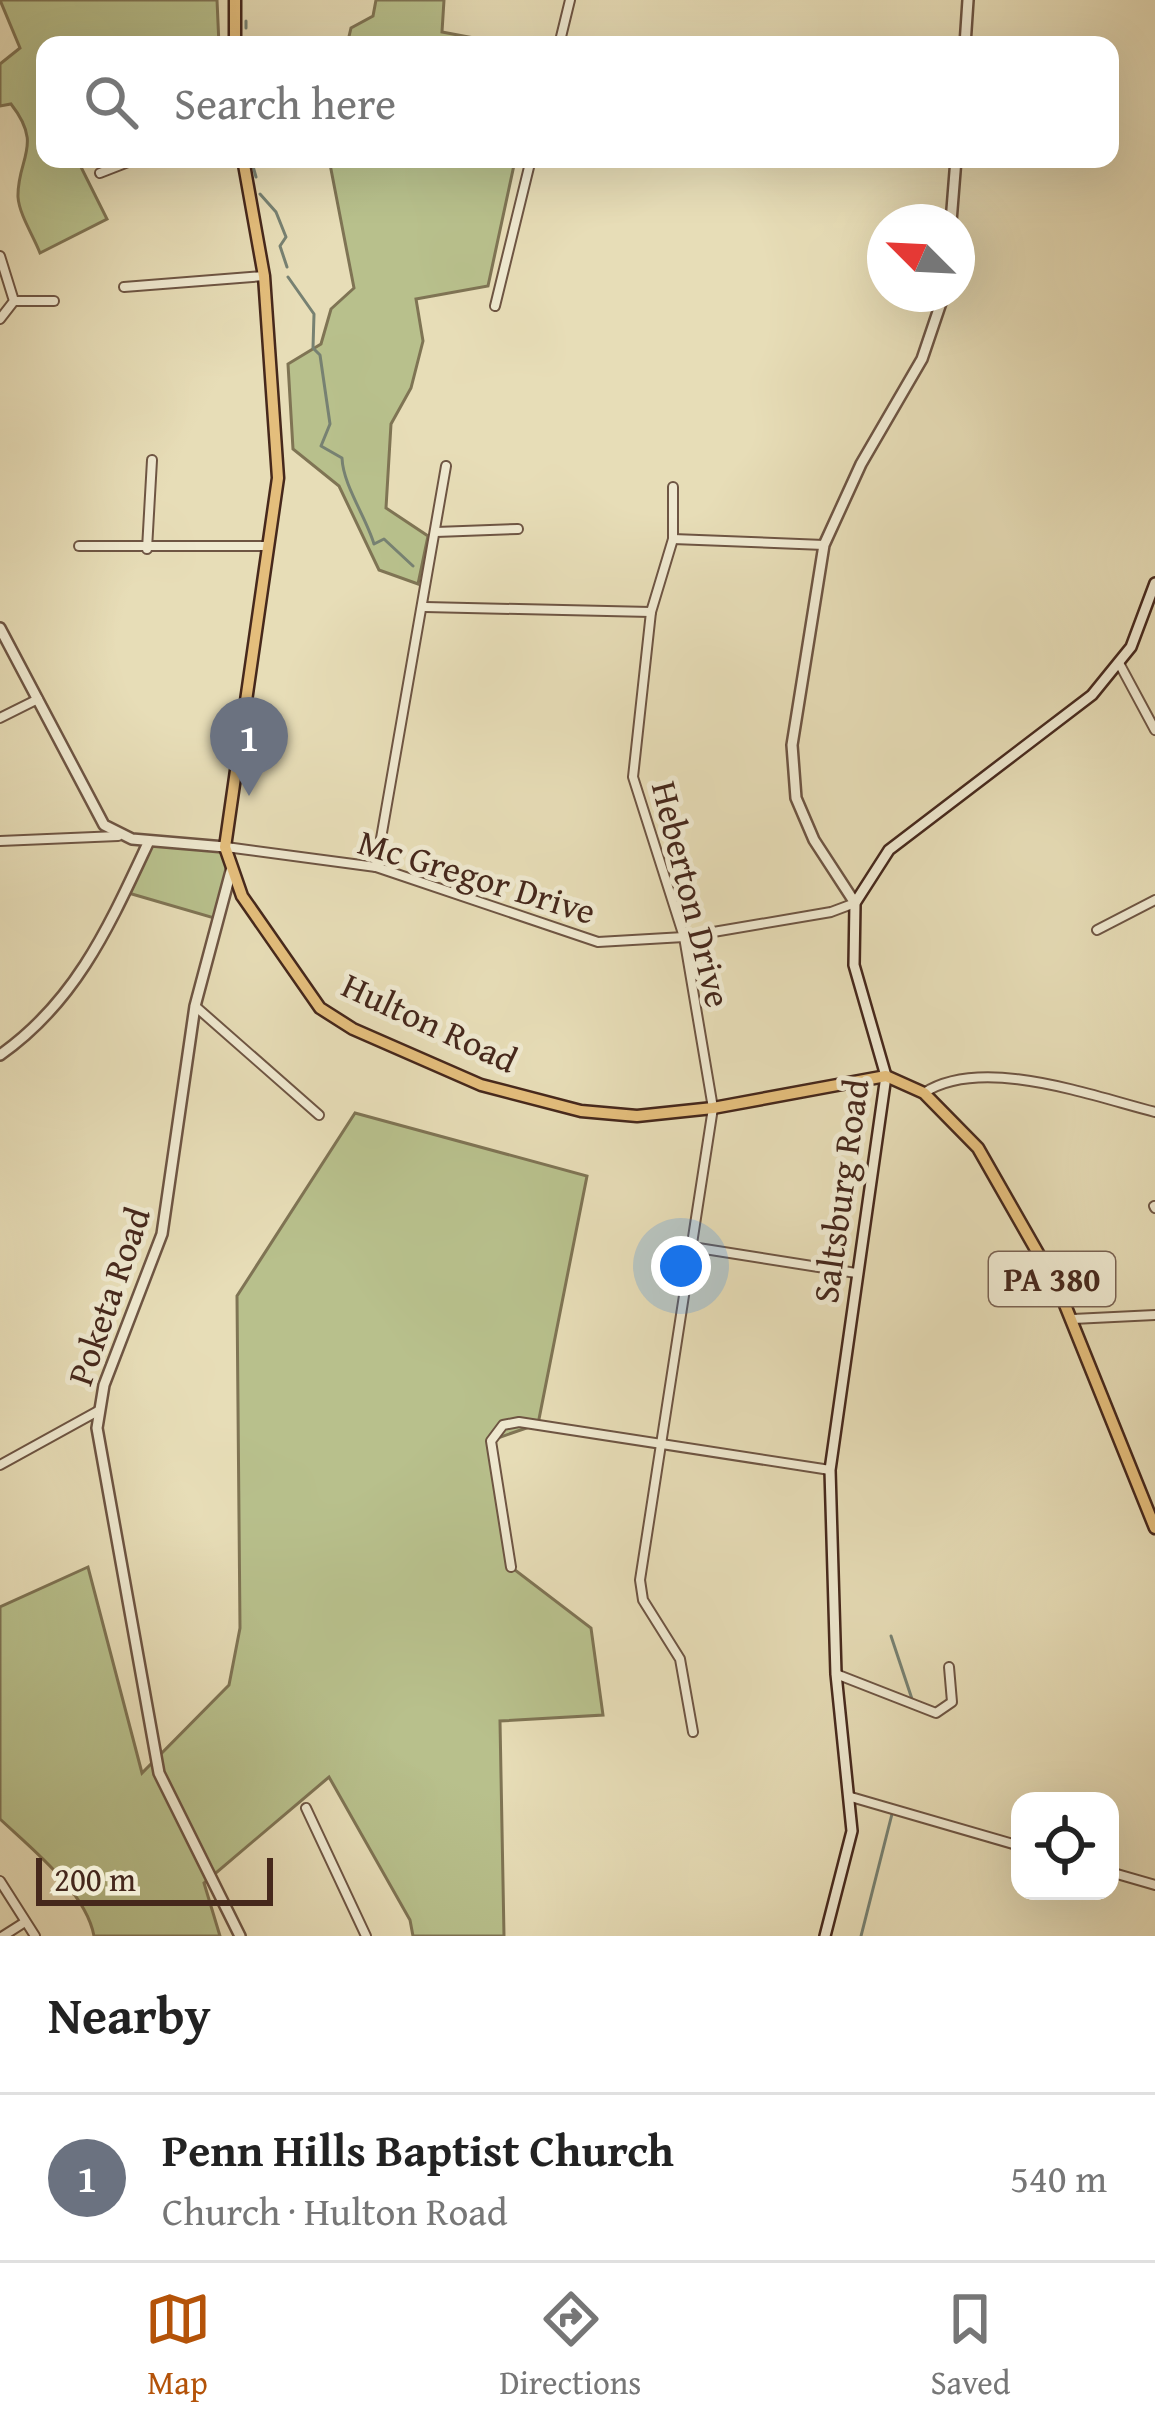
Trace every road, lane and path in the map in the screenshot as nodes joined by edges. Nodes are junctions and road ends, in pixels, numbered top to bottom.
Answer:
1 (235, 0) edge
2 (570, 0) edge
3 (968, 0) edge
4 (235, 36) edge
5 (561, 36) edge
6 (965, 36) edge
7 (113, 168) edge
8 (245, 168) edge
9 (529, 168) edge
10 (955, 168) edge
11 (100, 173) dead end
12 (952, 204) edge
13 (0, 256) edge
14 (264, 275) junction
15 (124, 287) dead end
16 (14, 301) junction
17 (55, 301) dead end
18 (495, 306) dead end
19 (938, 312) edge
20 (0, 319) edge
21 (152, 460) dead end
22 (446, 466) dead end
23 (673, 487) dead end
24 (518, 529) dead end
25 (436, 532) junction
26 (674, 539) junction
27 (824, 545) junction
28 (79, 546) dead end
29 (267, 546) junction
30 (147, 548) junction
31 (1155, 583) edge
32 (425, 607) junction
33 (651, 613) junction
34 (0, 628) edge
35 (1119, 663) junction
36 (38, 699) junction
37 (0, 718) edge
38 (1155, 730) edge
39 (118, 836) junction
40 (149, 841) junction
41 (0, 842) edge
42 (225, 847) junction
43 (376, 867) junction
44 (231, 871) junction
45 (1155, 900) edge
46 (855, 903) junction
47 (1097, 930) dead end
48 (684, 937) junction
49 (195, 1006) junction
50 (0, 1054) edge
51 (886, 1076) junction
52 (924, 1093) junction
53 (713, 1108) junction
54 (1155, 1112) edge
55 (319, 1114) dead end
56 (692, 1247) junction
57 (856, 1273) junction
58 (1155, 1315) edge
59 (1073, 1319) junction
60 (98, 1411) junction
61 (660, 1442) junction
62 (0, 1465) edge
63 (830, 1470) junction
64 (1155, 1528) edge
65 (511, 1567) dead end
66 (949, 1667) dead end
67 (836, 1674) junction
68 (693, 1732) dead end
69 (851, 1797) junction
70 (306, 1808) dead end
71 (1011, 1843) edge
72 (1119, 1875) edge
73 (0, 1881) edge
74 (1155, 1885) edge
75 (25, 1922) junction
76 (3, 1936) edge
77 (35, 1936) edge
78 (240, 1936) edge
79 (366, 1936) edge
80 (825, 1936) edge

1 - 4 main road
2 - 5 street
3 - 6 street
7 - 11 street
8 - 14 main road, Hulton Road
9 - 18 street
10 - 12 street
13 - 16 street
14 - 15 street
14 - 29 main road, Hulton Road
16 - 17 street
16 - 20 street
19 - 27 street
21 - 30 street
22 - 25 street
23 - 26 street, Heberton Drive
24 - 25 street
25 - 32 street
26 - 27 street
26 - 33 street, Heberton Drive
27 - 46 street
28 - 30 street
29 - 30 street
29 - 42 main road, Hulton Road
31 - 35 street
32 - 33 street
32 - 43 street
33 - 48 street, Heberton Drive
34 - 36 street
35 - 38 street
35 - 46 street
36 - 37 street
36 - 39 street
39 - 40 street
39 - 41 street
40 - 42 street
40 - 50 street
42 - 43 street, Mc Gregor Drive
42 - 44 main road, Hulton Road
43 - 48 street, Mc Gregor Drive
44 - 49 street, Poketa Road
44 - 53 main road, Hulton Road
45 - 47 street
46 - 48 street, Mc Gregor Drive
46 - 51 street, Saltsburg Road
48 - 53 street, Heberton Drive
49 - 55 street
49 - 60 street, Poketa Road
51 - 52 main road, PA 380
51 - 53 main road, Hulton Road
51 - 57 street, Saltsburg Road
52 - 54 street
52 - 59 main road, PA 380
53 - 56 street, Heberton Drive
56 - 57 street
56 - 61 street, Heberton Drive
57 - 63 street, Saltsburg Road
58 - 59 street
59 - 64 main road, PA 380
60 - 62 street
60 - 78 street, Poketa Road
61 - 63 street
61 - 65 street
61 - 68 street, Heberton Drive
63 - 67 street, Saltsburg Road
66 - 67 street
67 - 69 street, Saltsburg Road
69 - 71 street
69 - 80 street, Saltsburg Road
70 - 79 street
72 - 74 street
73 - 75 street
75 - 76 street
75 - 77 street

